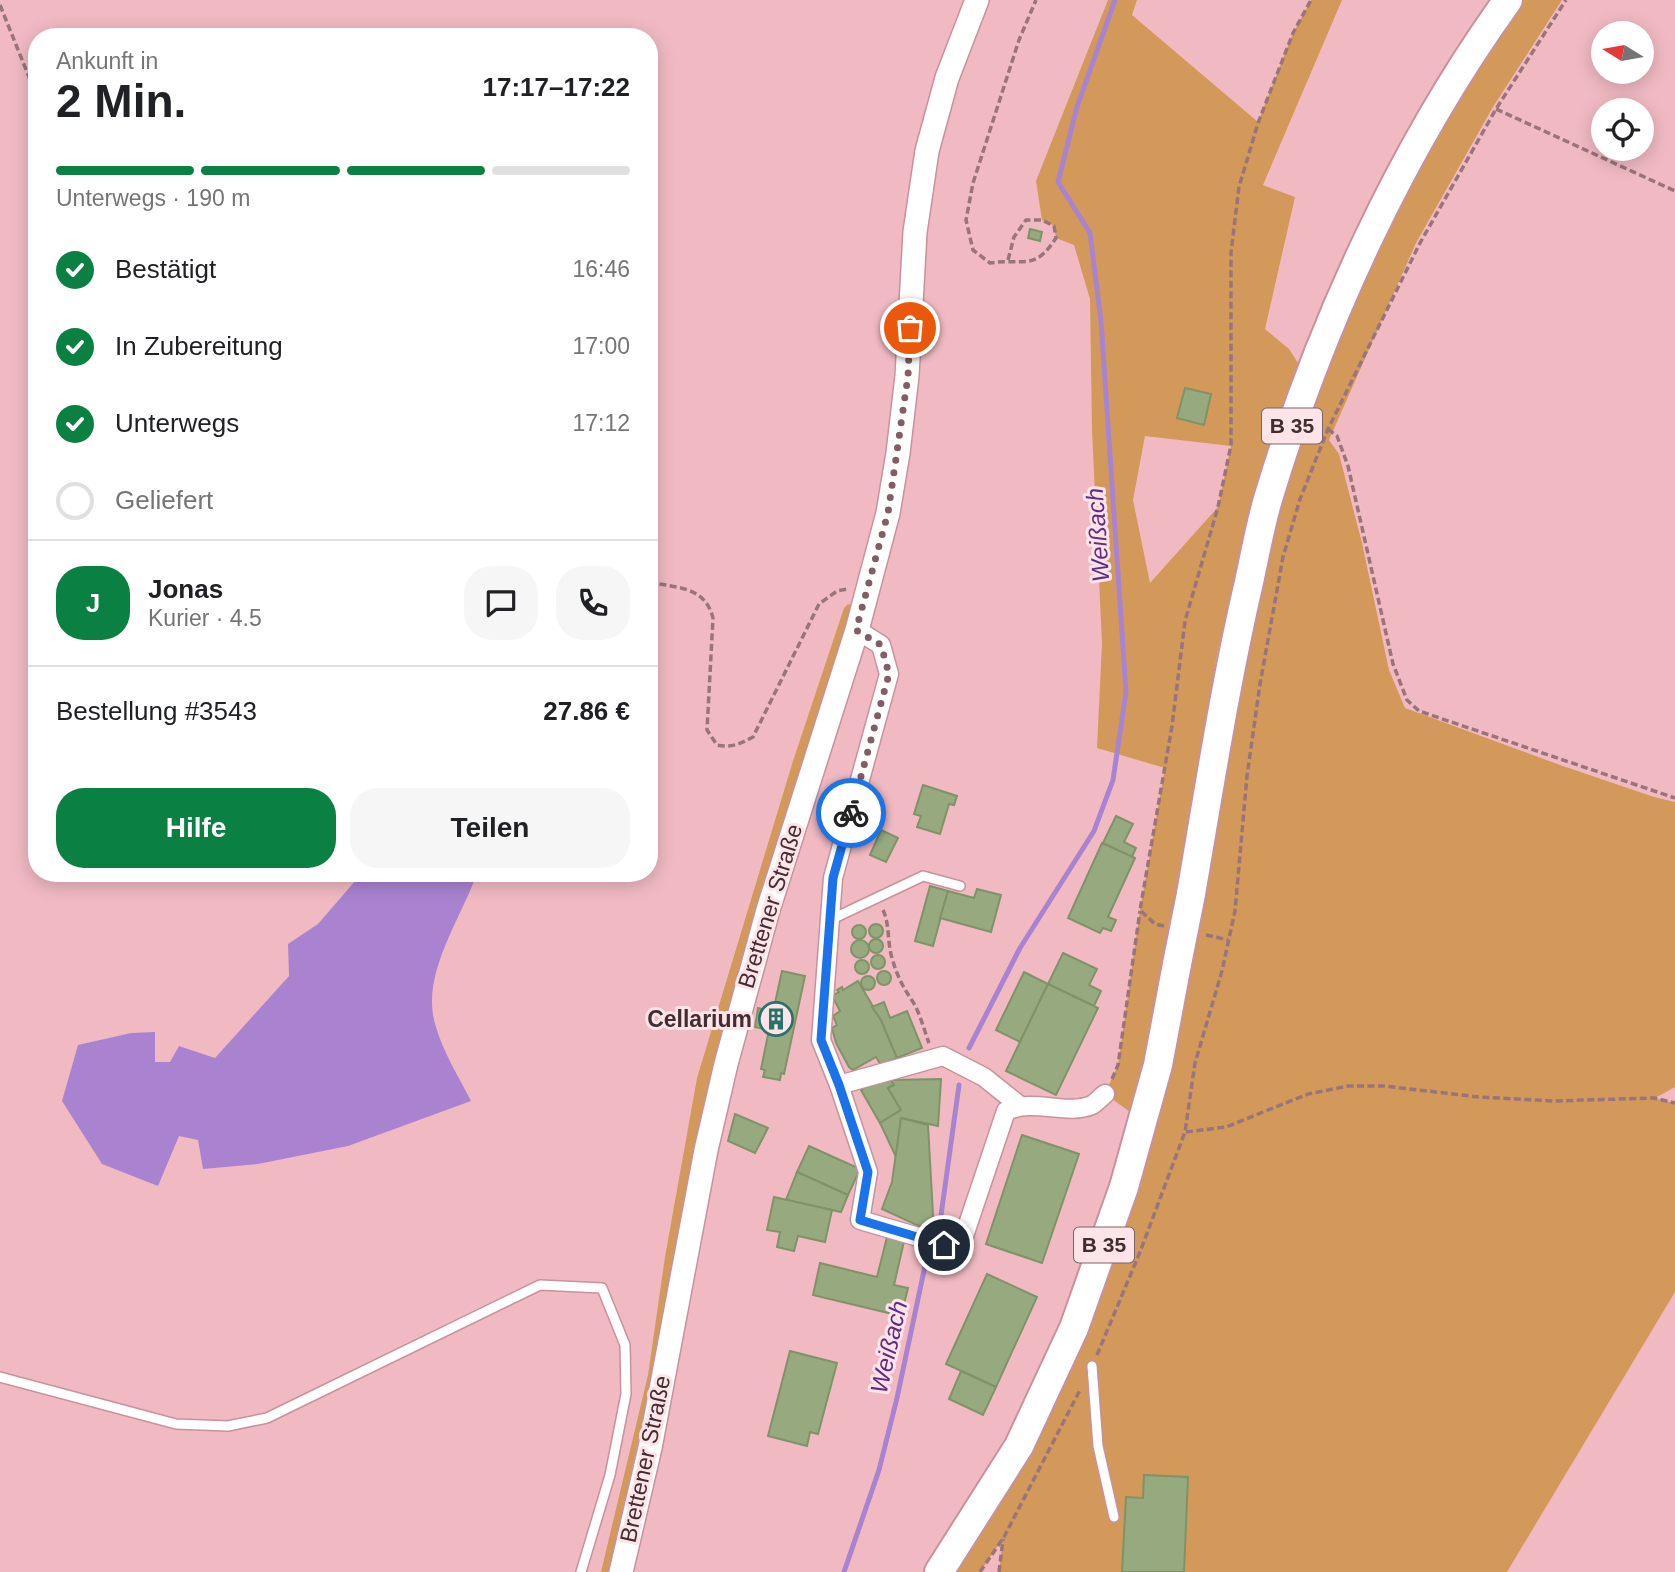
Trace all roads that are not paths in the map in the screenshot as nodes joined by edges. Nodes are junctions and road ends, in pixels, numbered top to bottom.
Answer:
1 (977, 0) edge
2 (1508, 0) edge
3 (856, 630) junction
4 (960, 886) dead end
5 (830, 920) junction
6 (839, 1085) junction
7 (1105, 1094) road end
8 (1019, 1105) junction
9 (1092, 1366) road end
10 (0, 1377) edge
11 (1114, 1517) dead end
12 (581, 1572) edge
13 (621, 1572) edge
14 (939, 1572) edge

1 - 3 street, Brettener Straße
2 - 14 main road, B 35, bridge
3 - 5 street
3 - 13 street, Brettener Straße
4 - 5 lane
5 - 6 street
6 - 8 street
6 - 8 street
7 - 8 street
9 - 11 lane
10 - 12 lane

